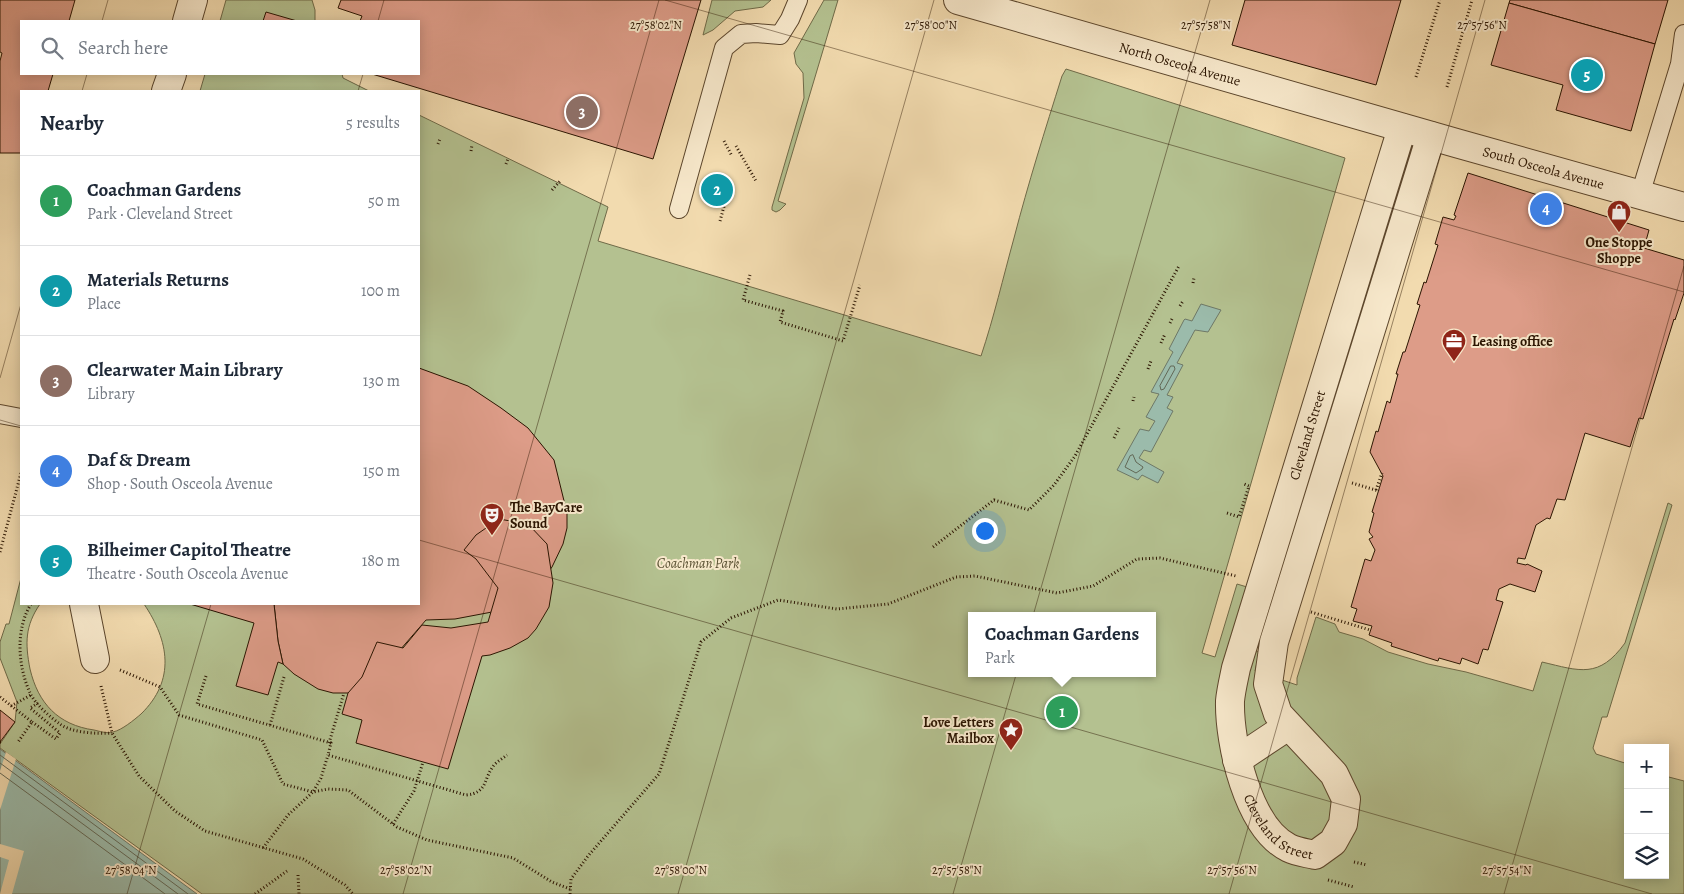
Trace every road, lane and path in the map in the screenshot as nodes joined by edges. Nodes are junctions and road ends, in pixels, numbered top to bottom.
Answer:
1 (193, 0) edge
2 (798, 0) edge
3 (958, 0) edge
4 (1440, 0) edge
5 (1472, 0) edge
6 (1010, 7) edge
7 (187, 20) edge
8 (1684, 34) edge
9 (172, 75) edge
10 (1416, 77) dead end
11 (1447, 87) dead end
12 (166, 90) edge
13 (1402, 128) junction
14 (1431, 136) junction
15 (440, 139) dead end
16 (438, 144) dead end
17 (472, 145) dead end
18 (736, 146) dead end
19 (471, 151) dead end
20 (508, 158) dead end
21 (506, 164) dead end
22 (560, 181) dead end
23 (756, 181) dead end
24 (552, 190) dead end
25 (1640, 195) junction
26 (726, 199) dead end
27 (1684, 207) edge
28 (679, 209) dead end
29 (720, 221) dead end
30 (1180, 266) dead end
31 (750, 275) dead end
32 (1194, 278) dead end
33 (1192, 283) dead end
34 (860, 285) dead end
35 (1183, 301) dead end
36 (1180, 306) dead end
37 (1173, 317) dead end
38 (1170, 323) dead end
39 (1165, 334) dead end
40 (1160, 343) dead end
41 (1151, 362) dead end
42 (1148, 368) dead end
43 (0, 414) edge
44 (20, 418) edge
45 (1119, 428) dead end
46 (1114, 438) dead end
47 (1382, 473) dead end
48 (20, 477) edge
49 (1349, 482) dead end
50 (1244, 484) dead end
51 (1226, 513) dead end
52 (933, 547) dead end
53 (0, 552) edge
54 (1239, 576) dead end
55 (31, 605) edge
56 (84, 605) edge
57 (1310, 611) dead end
58 (1370, 630) dead end
59 (95, 659) junction
60 (206, 676) dead end
61 (284, 677) dead end
62 (344, 693) dead end
63 (31, 694) junction
64 (0, 697) edge
65 (38, 703) junction
66 (11, 706) junction
67 (32, 722) junction
68 (270, 725) junction
69 (1288, 726) junction
70 (112, 733) junction
71 (18, 742) dead end
72 (329, 743) junction
73 (328, 755) junction
74 (507, 755) dead end
75 (1237, 760) junction
76 (423, 762) dead end
77 (417, 781) junction
78 (313, 792) junction
79 (393, 824) junction
80 (263, 848) junction
81 (287, 871) dead end
82 (298, 875) dead end
83 (1323, 878) dead end
84 (1354, 887) dead end
85 (570, 889) junction
86 (255, 894) edge
87 (299, 894) edge
88 (353, 894) edge
89 (570, 894) edge

1 - 7 street
2 - 28 lane
3 - 6 street, North Osceola Avenue
4 - 10 path
5 - 11 path
6 - 13 street, North Osceola Avenue
8 - 25 lane
9 - 12 street
13 - 14 street, South Osceola Avenue
13 - 75 street, Cleveland Street
14 - 25 street, South Osceola Avenue
14 - 69 street, Cleveland Street
15 - 16 path
17 - 19 path
18 - 23 path
20 - 21 path
22 - 24 path
25 - 27 street, South Osceola Avenue
26 - 29 path
30 - 52 path
31 - 34 path
32 - 33 path
35 - 36 path
37 - 38 path
39 - 40 path
41 - 42 path
43 - 44 lane
45 - 46 path
47 - 49 path
48 - 53 path
50 - 51 path
54 - 85 path
55 - 63 path
56 - 59 street
57 - 58 path
59 - 70 path
59 - 78 path
60 - 68 path
61 - 68 path
62 - 72 path
63 - 65 path
63 - 66 path
64 - 66 path
65 - 67 path
65 - 70 path
66 - 67 path
67 - 71 path
68 - 72 path
69 - 75 street
69 - 75 street, Cleveland Street
70 - 80 path
72 - 73 path
73 - 77 path
73 - 78 path
74 - 77 path
76 - 77 path
77 - 79 path
78 - 79 path
78 - 80 path
79 - 85 path
80 - 88 path
81 - 86 path
82 - 87 path
83 - 84 path
85 - 89 path

